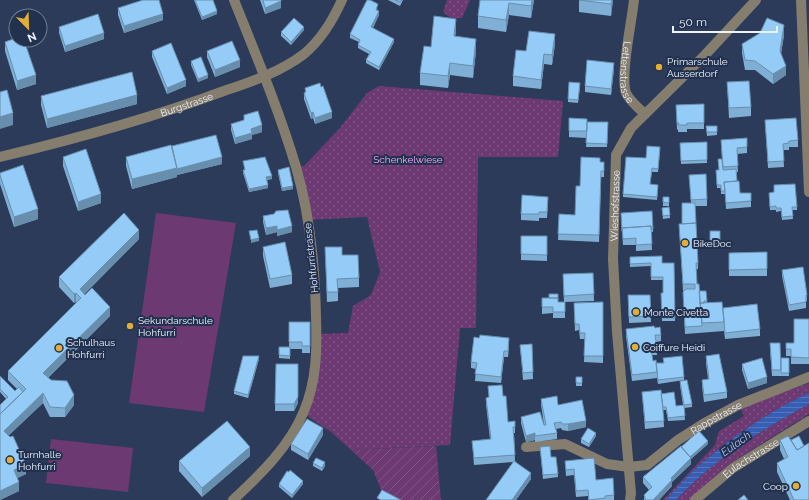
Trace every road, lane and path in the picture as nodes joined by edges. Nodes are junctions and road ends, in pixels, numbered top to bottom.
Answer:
1 (234, 0) edge
2 (342, 0) edge
3 (634, 0) edge
4 (756, 0) edge
5 (801, 0) edge
6 (264, 76) junction
7 (645, 114) junction
8 (0, 157) edge
9 (809, 192) edge
10 (809, 377) edge
11 (809, 421) edge
12 (526, 447) dead end
13 (629, 467) junction
14 (233, 500) edge
15 (630, 500) edge
16 (695, 500) edge

1 - 6 street, Hohfurristrasse
2 - 6 street, Burgstrasse
3 - 7 street, Lettenstrasse
4 - 7 street, Wieshofstrasse
5 - 9 street
6 - 8 street, Burgstrasse
6 - 14 street, Hohfurristrasse
7 - 13 street, Wieshofstrasse
10 - 13 street, Rappstrasse
11 - 16 street, Eulachstrasse
12 - 13 street
13 - 15 street, Wieshofstrasse

